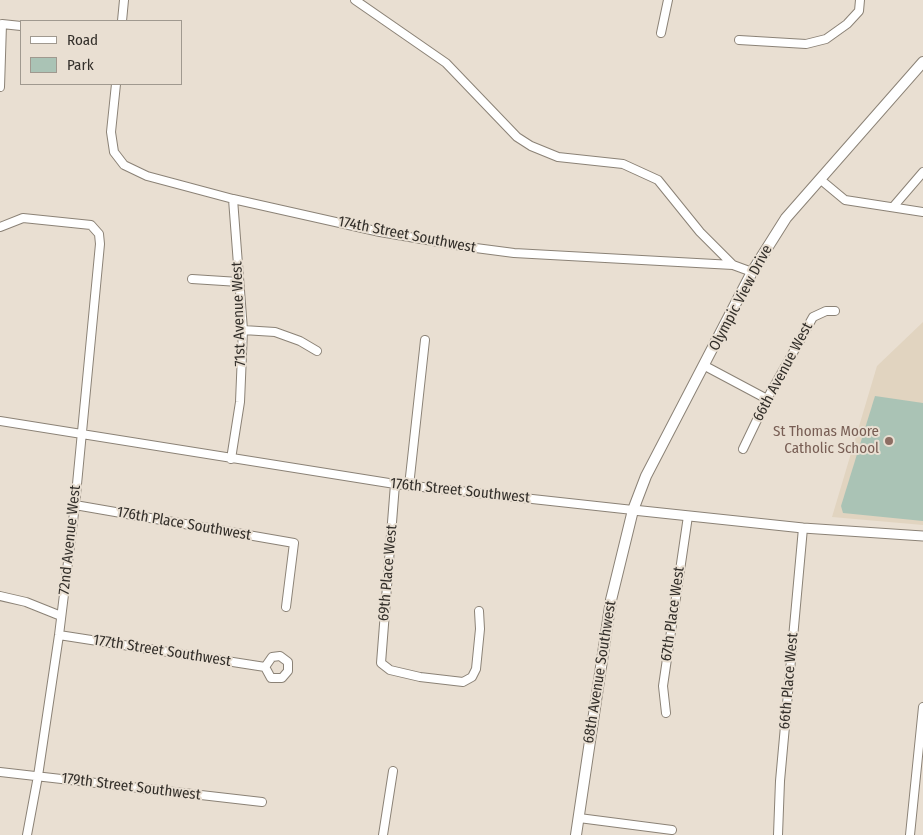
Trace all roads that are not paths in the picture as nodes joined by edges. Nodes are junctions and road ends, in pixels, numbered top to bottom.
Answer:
1 (124, 0) edge
2 (356, 0) edge
3 (668, 0) edge
4 (860, 0) edge
5 (122, 20) edge
6 (20, 26) edge
7 (661, 34) dead end
8 (739, 40) dead end
9 (923, 62) edge
10 (116, 85) edge
11 (0, 87) edge
12 (923, 172) edge
13 (821, 180) junction
14 (233, 199) junction
15 (893, 207) junction
16 (923, 212) edge
17 (0, 227) edge
18 (733, 265) junction
19 (752, 272) junction
20 (192, 279) dead end
21 (239, 282) junction
22 (835, 311) dead end
23 (243, 330) junction
24 (425, 340) dead end
25 (317, 351) dead end
26 (705, 366) junction
27 (767, 399) junction
28 (0, 421) edge
29 (81, 436) junction
30 (743, 449) dead end
31 (231, 459) junction
32 (395, 484) junction
33 (409, 486) junction
34 (75, 505) junction
35 (633, 510) junction
36 (688, 516) junction
37 (803, 528) junction
38 (923, 536) edge
39 (0, 596) edge
40 (286, 607) dead end
41 (479, 611) dead end
42 (61, 616) junction
43 (59, 635) junction
44 (265, 667) dead end
45 (923, 707) edge
46 (666, 713) dead end
47 (393, 771) dead end
48 (0, 772) edge
49 (38, 776) junction
50 (262, 802) dead end
51 (579, 818) junction
52 (672, 830) dead end
53 (27, 835) edge
54 (383, 835) edge
55 (576, 835) edge
56 (778, 835) edge
57 (910, 835) edge

1 - 5 street
2 - 18 street
3 - 7 street
4 - 8 street
6 - 11 street
9 - 13 main road, Olympic View Drive
10 - 14 street, 174th Street Southwest
12 - 15 street
13 - 15 street
13 - 19 main road, Olympic View Drive
14 - 18 street, 174th Street Southwest
14 - 21 street, 71st Avenue West
15 - 16 street
17 - 29 street, 72nd Avenue West
18 - 19 street
19 - 26 main road, Olympic View Drive
20 - 21 street
21 - 23 street, 71st Avenue West
22 - 27 street, 66th Avenue West
23 - 25 street
23 - 31 street, 71st Avenue West
24 - 33 street
26 - 27 street
26 - 35 main road, Olympic View Drive
27 - 30 street, 66th Avenue West
28 - 29 street, 176th Street Southwest
29 - 31 street, 176th Street Southwest
29 - 34 street, 72nd Avenue West
31 - 32 street, 176th Street Southwest
32 - 33 street, 176th Street Southwest
32 - 41 street, 69th Place West
33 - 35 street, 176th Street Southwest
34 - 40 street, 176th Place Southwest
34 - 42 street, 72nd Avenue West
35 - 36 street, 176th Street Southwest
35 - 51 main road, 68th Avenue Southwest
36 - 37 street, 176th Street Southwest
36 - 46 street, 67th Place West
37 - 38 street, 176th Street Southwest
37 - 56 street, 66th Place West
39 - 42 street
42 - 43 street, 72nd Avenue West
43 - 44 street, 177th Street Southwest
43 - 49 street, 72nd Avenue West
45 - 57 street
47 - 54 street
48 - 49 street, 179th Street Southwest
49 - 50 street, 179th Street Southwest
49 - 53 street, 72nd Avenue West
51 - 52 street
51 - 55 main road, 68th Avenue Southwest

